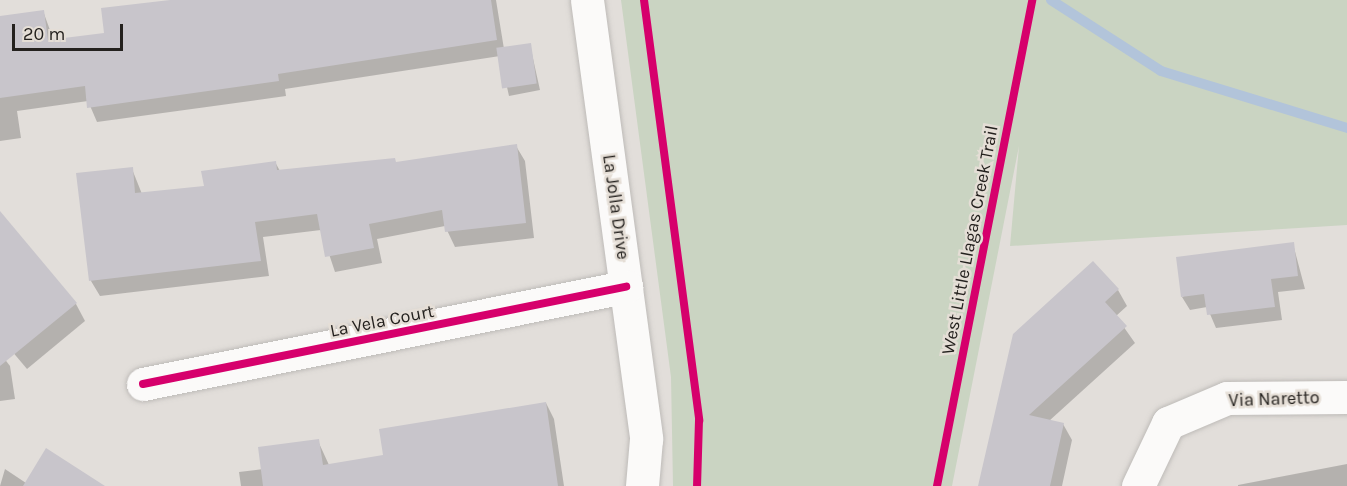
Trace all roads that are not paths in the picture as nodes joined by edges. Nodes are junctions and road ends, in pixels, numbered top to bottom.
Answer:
1 (587, 0) edge
2 (626, 287) junction
3 (143, 384) dead end
4 (1347, 397) edge
5 (642, 486) edge
6 (1138, 486) edge

1 - 2 street, La Jolla Drive
2 - 3 street, La Vela Court
2 - 5 street, La Jolla Drive
4 - 6 street, Via Naretto

